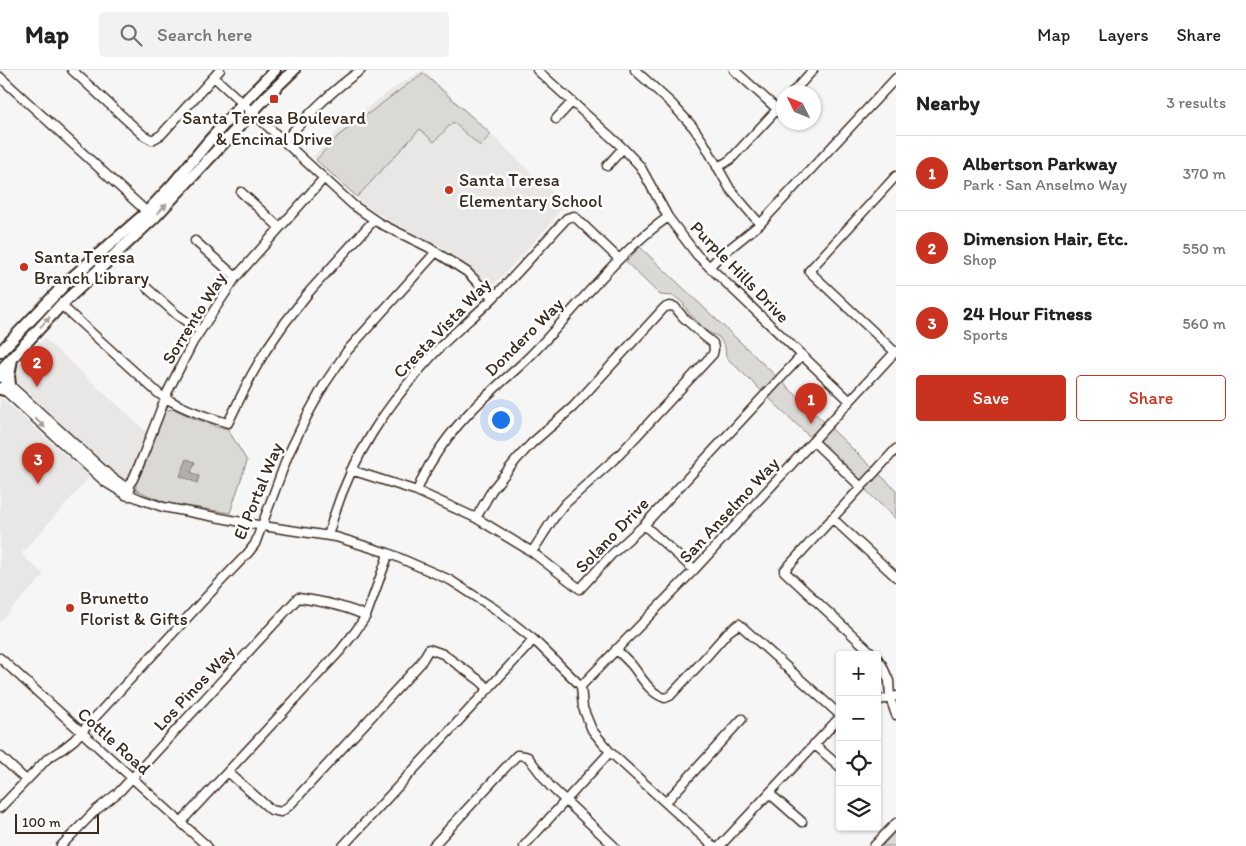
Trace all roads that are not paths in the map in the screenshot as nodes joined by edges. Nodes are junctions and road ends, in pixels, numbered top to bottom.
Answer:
1 (72, 70) edge
2 (220, 70) edge
3 (275, 70) edge
4 (294, 70) edge
5 (361, 70) edge
6 (536, 70) edge
7 (635, 70) edge
8 (734, 70) edge
9 (813, 70) edge
10 (0, 77) edge
11 (214, 77) junction
12 (895, 80) edge
13 (799, 85) edge
14 (572, 102) junction
15 (243, 103) junction
16 (776, 108) edge
17 (776, 110) edge
18 (252, 112) junction
19 (556, 119) dead end
20 (284, 141) junction
21 (623, 148) junction
22 (607, 166) dead end
23 (717, 167) junction
24 (896, 176) edge
25 (324, 178) junction
26 (241, 192) dead end
27 (147, 212) junction
28 (668, 217) junction
29 (374, 220) junction
30 (760, 224) junction
31 (279, 227) junction
32 (196, 240) dead end
33 (436, 252) junction
34 (619, 259) junction
35 (709, 267) junction
36 (236, 277) junction
37 (147, 288) dead end
38 (493, 298) junction
39 (61, 305) junction
40 (200, 331) junction
41 (2, 349) edge
42 (896, 351) edge
43 (802, 356) junction
44 (12, 357) junction
45 (0, 371) edge
46 (0, 376) edge
47 (3, 387) edge
48 (165, 398) junction
49 (850, 400) junction
50 (813, 441) junction
51 (896, 449) edge
52 (352, 470) junction
53 (861, 487) junction
54 (417, 491) junction
55 (129, 493) junction
56 (476, 518) junction
57 (832, 518) junction
58 (644, 524) junction
59 (262, 526) junction
60 (328, 536) junction
61 (532, 552) junction
62 (388, 553) junction
63 (694, 570) junction
64 (896, 577) edge
65 (366, 616) junction
66 (533, 638) junction
67 (616, 649) junction
68 (870, 651) edge
69 (0, 658) edge
70 (881, 664) edge
71 (581, 686) junction
72 (489, 689) junction
73 (893, 697) edge
74 (836, 712) edge
75 (896, 715) edge
76 (742, 719) dead end
77 (836, 720) edge
78 (82, 732) junction
79 (814, 744) junction
80 (610, 752) junction
81 (0, 756) edge
82 (836, 763) edge
83 (228, 772) junction
84 (132, 778) junction
85 (26, 780) junction
86 (769, 792) junction
87 (566, 801) junction
88 (666, 802) junction
89 (0, 808) edge
90 (181, 822) junction
91 (802, 822) dead end
92 (896, 822) edge
93 (199, 839) junction
94 (61, 846) edge
95 (192, 846) edge
96 (207, 846) edge
97 (343, 846) edge
98 (433, 846) edge
99 (524, 846) edge
100 (614, 846) edge
101 (713, 846) edge
102 (720, 846) edge
103 (874, 846) edge

1 - 11 street
2 - 11 street
3 - 15 main road
4 - 18 main road
5 - 20 street
6 - 14 street, Purple Hills Drive
7 - 23 street
8 - 16 street
9 - 13 street
10 - 27 street
11 - 15 street
12 - 30 street
14 - 19 street
14 - 21 street, Purple Hills Drive
15 - 18 street
15 - 27 main road
17 - 23 street
18 - 20 street
39 -> 18 main road
20 - 25 street
21 - 22 street
21 - 28 street, Purple Hills Drive
23 - 30 street
24 - 42 street
25 - 29 street
25 - 31 street, Sorrento Way
26 - 31 street
27 - 41 main road
28 - 34 street, Dondero Way
28 - 35 street, Purple Hills Drive
29 - 33 street
29 - 48 street
30 - 35 street
31 - 36 street, Sorrento Way
32 - 36 street
33 - 38 street
33 - 59 street, El Portal Way
34 - 38 street, Cresta Vista Way
34 - 54 street, Dondero Way
35 - 43 street, Purple Hills Drive
36 - 40 street, Sorrento Way
37 - 40 street
38 - 52 street, Cresta Vista Way
44 -> 39 main road
39 - 48 street
40 - 48 street, Sorrento Way
42 - 49 street, San Anselmo Way
43 - 49 street, Purple Hills Drive
43 - 58 street, Solano Drive
44 - 45 main road
44 - 47 main road
46 - 47 street
47 - 55 street
48 - 55 street, Sorrento Way
49 - 50 street, San Anselmo Way
50 - 53 street
50 - 63 street, San Anselmo Way
51 - 53 street
52 - 54 street, Solano Drive
52 - 60 street, Cresta Vista Way
53 - 57 street
54 - 56 street, Solano Drive
55 - 59 street
56 - 61 street, Solano Drive
56 - 61 street
57 - 64 street
57 - 68 street
58 - 61 street, Solano Drive
58 - 63 street
59 - 60 street
59 - 78 street, El Portal Way
60 - 62 street
62 - 65 street
62 - 66 street
63 - 67 street, San Anselmo Way
65 - 83 street
65 - 84 street, Los Pinos Way
66 - 71 street
66 - 72 street
67 - 71 street, San Anselmo Way
67 - 74 street
69 - 78 street, Cottle Road
70 - 73 street
71 - 80 street
72 - 83 street
72 - 97 street
73 - 75 street
76 - 88 street
77 - 79 street
78 - 84 street, Cottle Road
78 - 85 street, El Portal Way
79 - 82 street
79 - 86 street
80 - 87 street
80 - 88 street
81 - 85 street
83 - 90 street
84 - 90 street, Cottle Road
84 - 94 street, Los Pinos Way
85 - 89 street, El Portal Way
86 - 91 street
86 - 102 street
87 - 98 street
87 - 99 street
87 - 100 street
88 - 101 street
90 - 93 street, Cottle Road
92 - 103 street
93 - 95 street
93 - 96 street, Cottle Road

